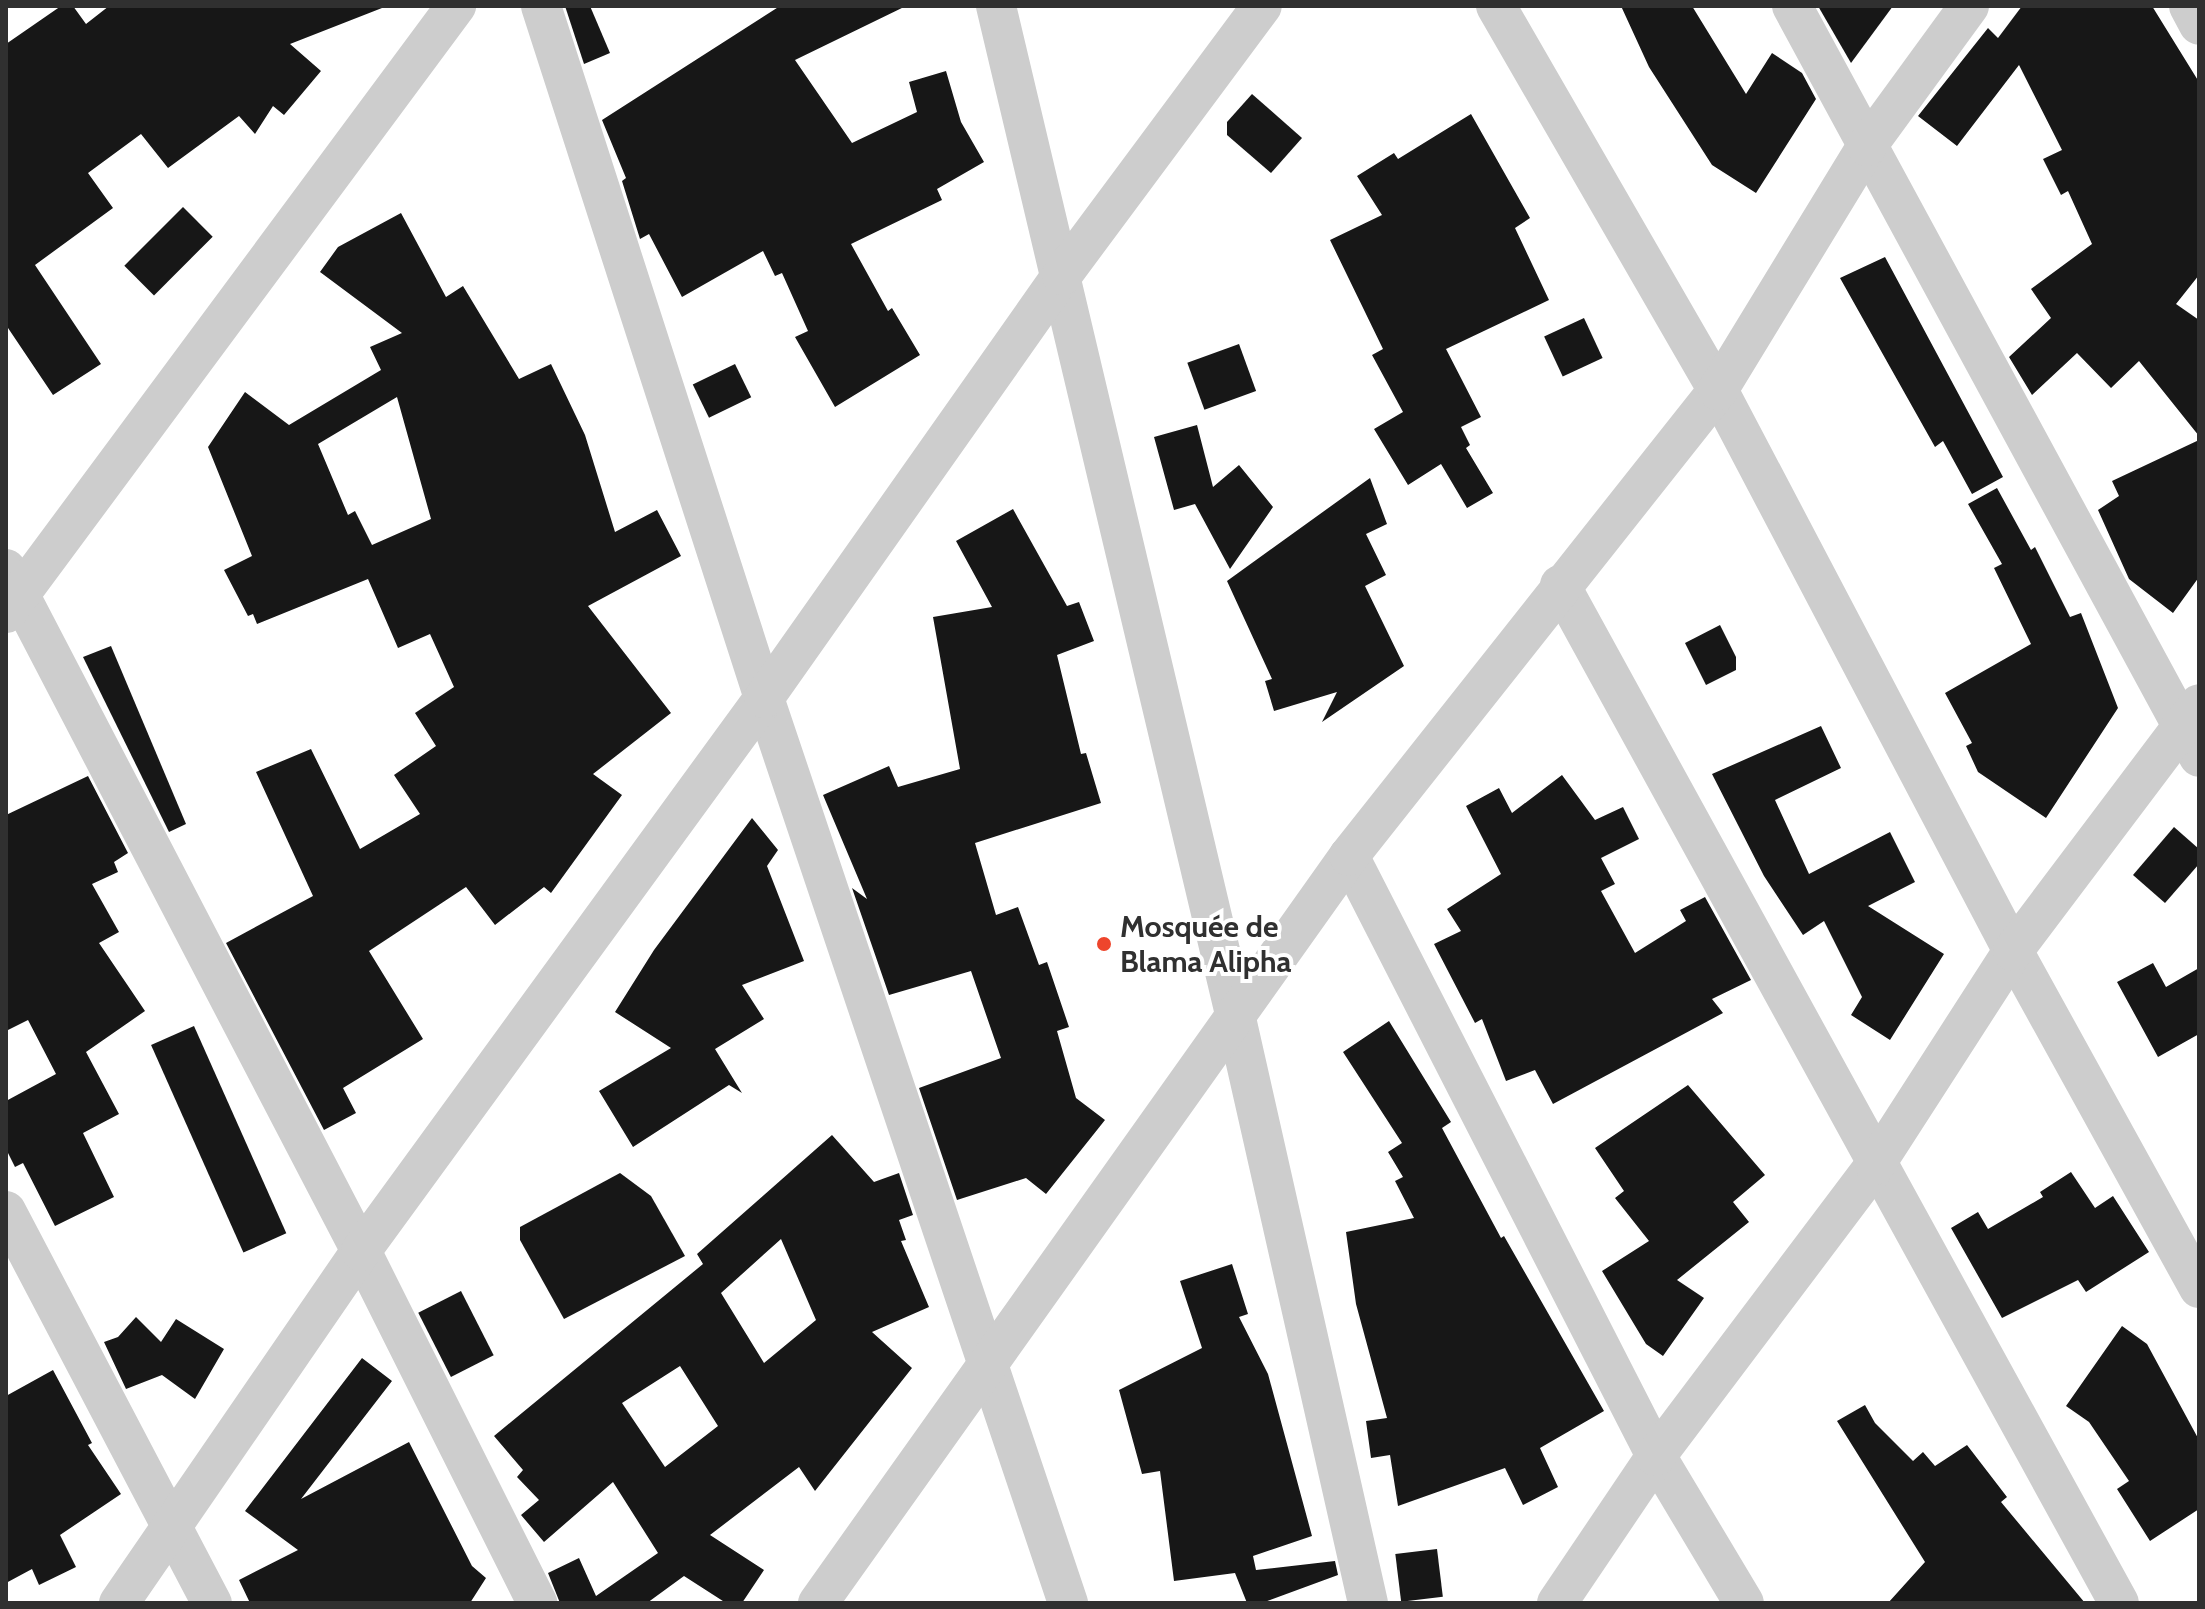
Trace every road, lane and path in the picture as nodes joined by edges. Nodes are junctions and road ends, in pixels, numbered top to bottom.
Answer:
1 (456, 6) edge
2 (541, 6) edge
3 (996, 6) edge
4 (1262, 6) edge
5 (1496, 6) edge
6 (1792, 6) edge
7 (1969, 6) edge
8 (2189, 6) edge
9 (2199, 25) edge
10 (1867, 146) junction
11 (1062, 275) junction
12 (1718, 390) junction
13 (1560, 585) junction
14 (10, 593) edge
15 (764, 698) junction
16 (2193, 729) edge
17 (1349, 856) junction
18 (2013, 951) junction
19 (1235, 1014) junction
20 (1875, 1165) junction
21 (6, 1211) edge
22 (361, 1251) junction
23 (2199, 1288) edge
24 (989, 1368) junction
25 (1656, 1456) junction
26 (172, 1526) junction
27 (119, 1603) edge
28 (212, 1603) edge
29 (537, 1603) edge
30 (818, 1603) edge
31 (1068, 1603) edge
32 (1368, 1603) edge
33 (1557, 1603) edge
34 (1744, 1603) edge
35 (2119, 1603) edge

1 - 14 street
2 - 15 street
3 - 11 street
4 - 11 street
5 - 12 street
6 - 10 street
7 - 10 street
8 - 9 street
10 - 12 street
10 - 16 street
11 - 15 street
11 - 19 street
12 - 13 street
12 - 18 street
13 - 17 street
13 - 20 street
14 - 22 street
15 - 22 street
15 - 24 street
16 - 18 street
17 - 19 street
17 - 25 street
18 - 20 street
18 - 23 street
19 - 24 street
19 - 32 street
20 - 25 street
20 - 35 street
21 - 26 street
22 - 26 street
22 - 29 street
24 - 30 street
24 - 31 street
25 - 33 street
25 - 34 street
26 - 27 street
26 - 28 street

